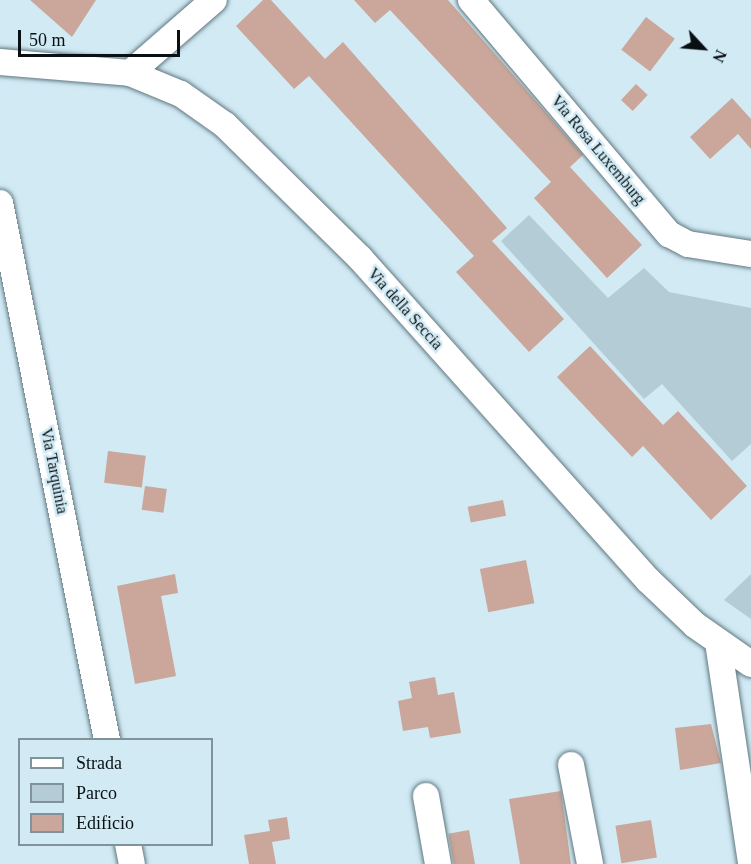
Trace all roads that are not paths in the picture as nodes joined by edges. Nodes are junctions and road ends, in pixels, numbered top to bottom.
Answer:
1 (214, 0) edge
2 (471, 0) edge
3 (0, 62) edge
4 (130, 73) junction
5 (0, 203) edge
6 (751, 254) edge
7 (718, 642) junction
8 (751, 664) edge
9 (107, 738) edge
10 (572, 765) dead end
11 (426, 796) dead end
12 (128, 846) edge
13 (132, 864) edge
14 (438, 864) edge
15 (590, 864) edge
16 (751, 864) edge

1 - 4 street
2 - 6 street, Via Rosa Luxemburg
3 - 4 street, Via della Seccia
4 - 7 street, Via della Seccia
5 - 9 street, Via Tarquinia
7 - 8 street, Via della Seccia
7 - 16 street
10 - 15 street
11 - 14 street
12 - 13 street

